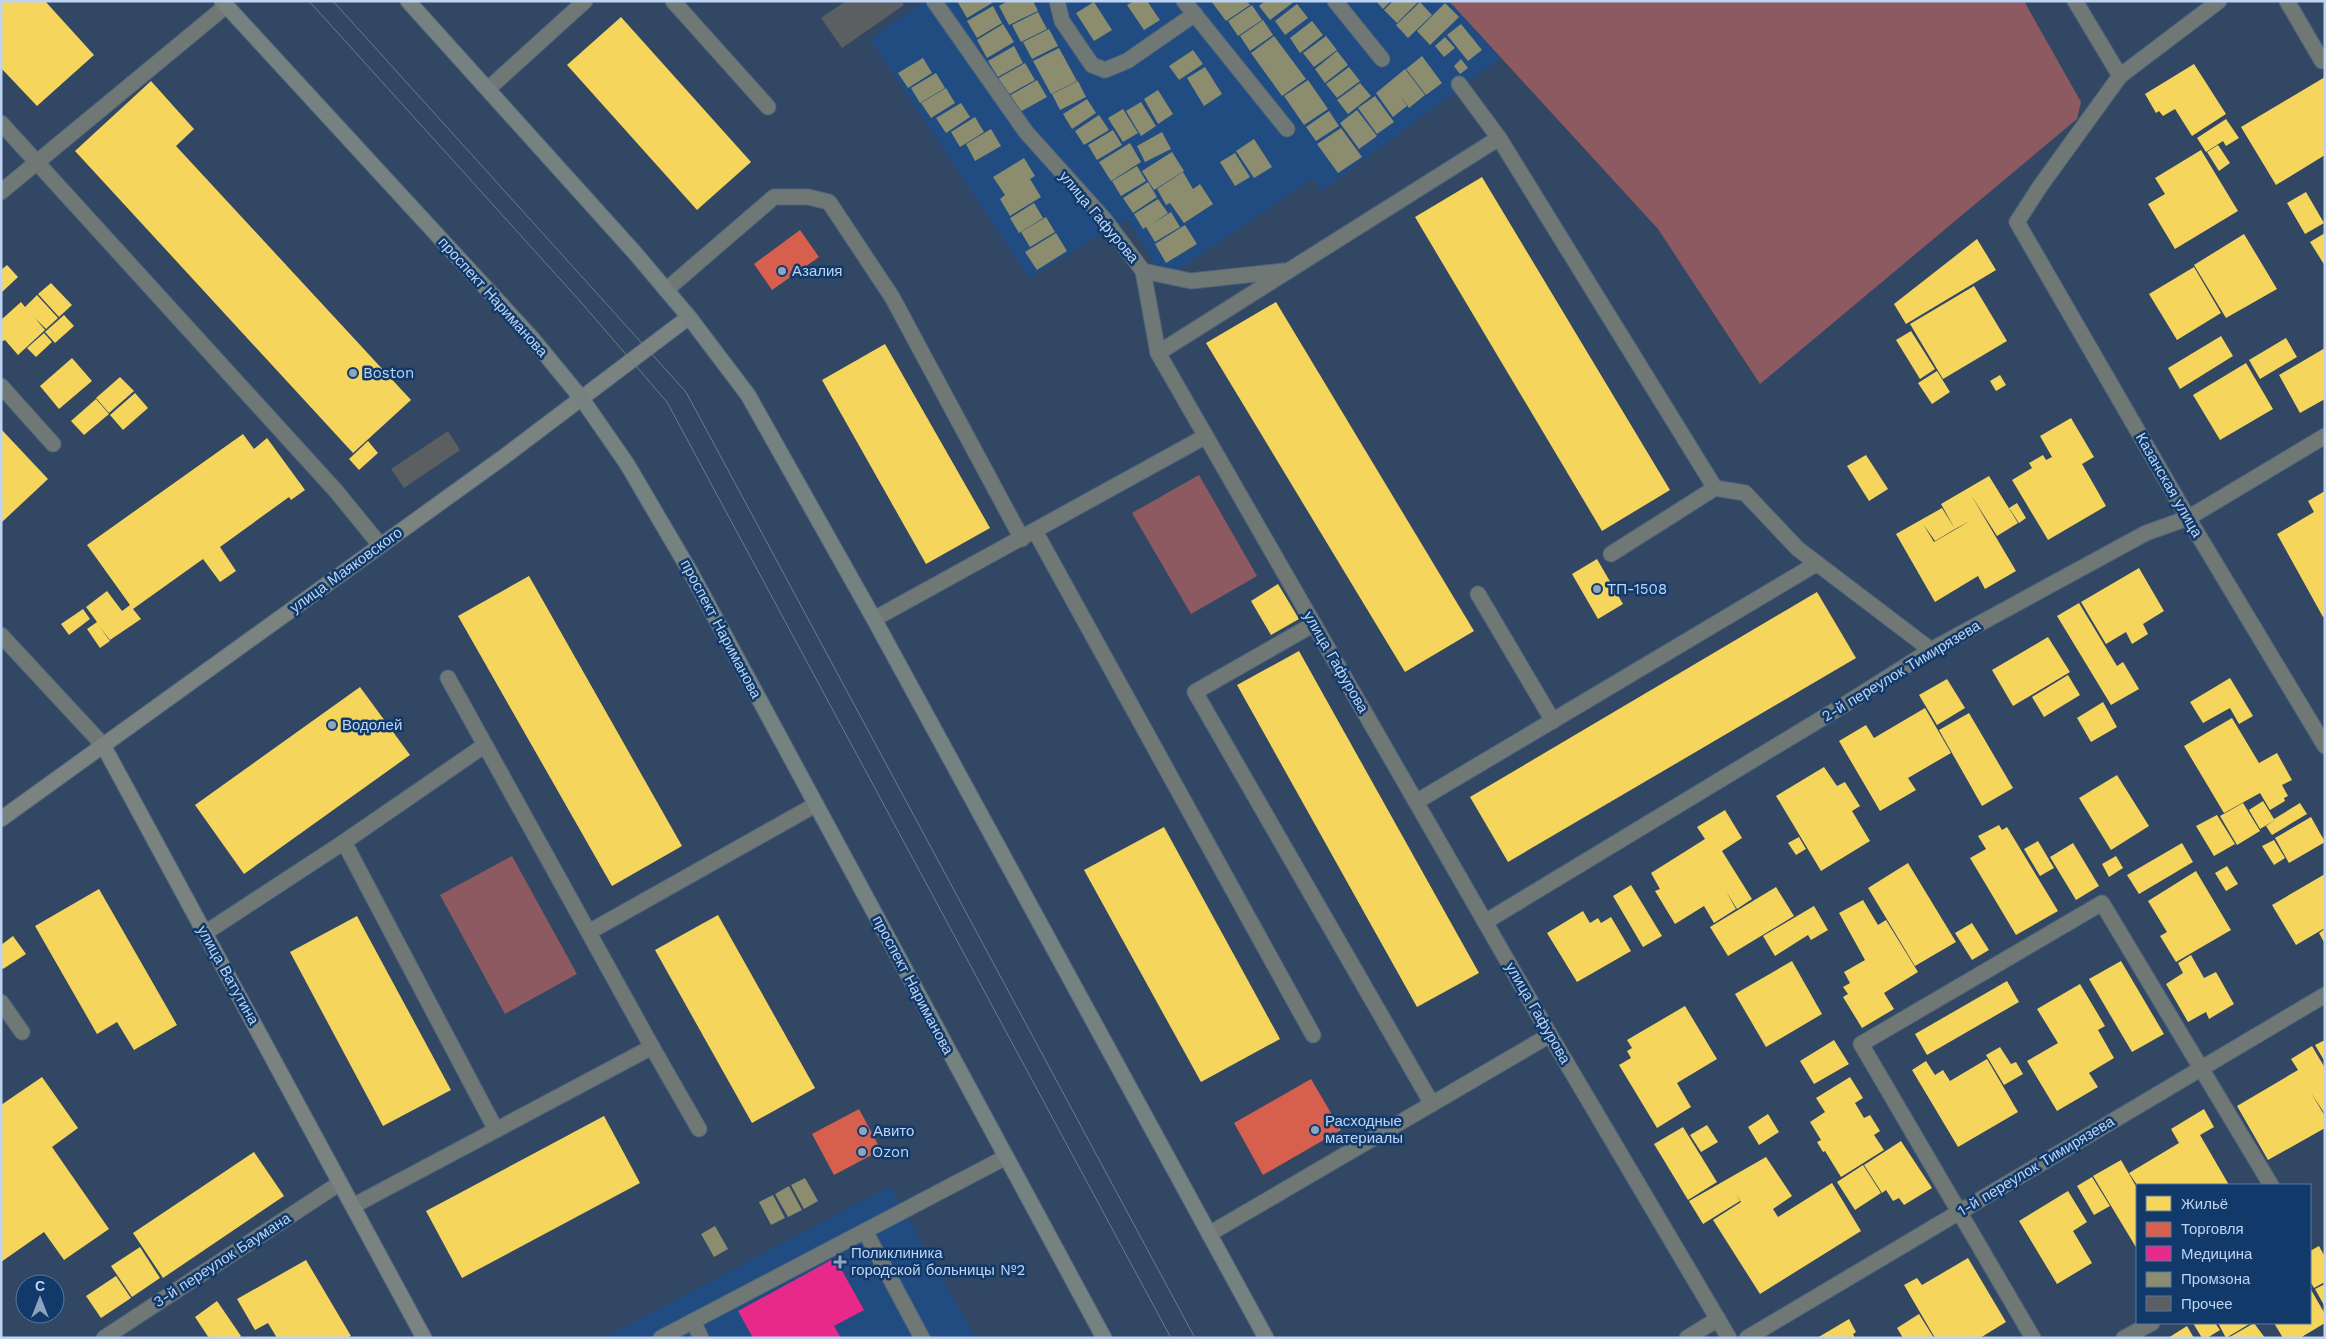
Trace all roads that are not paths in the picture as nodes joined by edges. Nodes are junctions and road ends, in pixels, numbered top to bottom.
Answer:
1 (408, 1) edge
2 (585, 1) edge
3 (673, 1) edge
4 (934, 1) edge
5 (1057, 1) edge
6 (1184, 1) edge
7 (1335, 1) edge
8 (2075, 1) edge
9 (2220, 1) edge
10 (2287, 1) edge
11 (224, 4) edge
12 (1195, 14) junction
13 (1382, 59) dead end
14 (2322, 61) dead end
15 (2120, 76) junction
16 (1458, 84) dead end
17 (488, 89) junction
18 (768, 107) dead end
19 (1, 123) edge
20 (1287, 129) dead end
21 (1499, 138) junction
22 (38, 164) junction
23 (1, 192) edge
24 (1288, 270) junction
25 (1143, 271) junction
26 (666, 290) junction
27 (688, 317) junction
28 (1158, 353) junction
29 (1, 386) edge
30 (582, 399) junction
31 (1206, 436) junction
32 (2325, 436) edge
33 (53, 444) dead end
34 (1715, 488) junction
35 (2188, 518) junction
36 (1029, 535) junction
37 (380, 545) junction
38 (1611, 554) dead end
39 (1816, 564) junction
40 (1478, 594) dead end
41 (874, 619) junction
42 (1314, 624) junction
43 (1, 635) edge
44 (1931, 650) junction
45 (448, 678) dead end
46 (1553, 721) junction
47 (103, 745) junction
48 (485, 745) junction
49 (2325, 746) edge
50 (1416, 802) junction
51 (815, 805) junction
52 (1, 819) edge
53 (344, 842) junction
54 (1485, 922) junction
55 (205, 932) junction
56 (589, 932) junction
57 (2325, 995) edge
58 (1, 1002) edge
59 (22, 1032) dead end
60 (1313, 1035) dead end
61 (1550, 1036) junction
62 (652, 1047) junction
63 (2201, 1067) junction
64 (1432, 1104) junction
65 (699, 1129) dead end
66 (496, 1130) junction
67 (1006, 1156) junction
68 (340, 1183) junction
69 (2270, 1184) edge
70 (354, 1206) junction
71 (1958, 1212) junction
72 (865, 1231) junction
73 (1209, 1234) junction
74 (1718, 1319) junction
75 (692, 1321) junction
76 (2150, 1324) edge
77 (104, 1338) edge
78 (424, 1338) edge
79 (661, 1338) edge
80 (701, 1338) edge
81 (922, 1338) edge
82 (1104, 1338) edge
83 (1266, 1338) edge
84 (1687, 1338) edge
85 (1729, 1338) edge
86 (1747, 1338) edge
87 (2033, 1338) edge
88 (2124, 1338) edge

1 - 17 main road
2 - 17 street
3 - 18 street
4 - 25 street, улица Гафурова
5 - 12 street
6 - 12 street
7 - 13 street
8 - 15 street
9 - 15 street
10 - 14 street
11 - 22 street
11 - 30 main road, проспект Нариманова
12 - 20 street
15 - 35 street, Казанская улица
16 - 21 street
17 - 26 main road
19 - 22 street
21 - 24 street
21 - 34 street
22 - 23 street
22 - 37 street
24 - 25 street
24 - 28 street
25 - 28 street, улица Гафурова
26 - 27 main road
26 - 36 street
27 - 30 street, улица Маяковского
27 - 41 main road
28 - 31 street, улица Гафурова
29 - 33 street
30 - 37 street, улица Маяковского
30 - 51 main road, проспект Нариманова
31 - 36 street
31 - 42 street, улица Гафурова
32 - 35 street, 2-й переулок Тимирязева
34 - 38 street
34 - 39 street
35 - 44 street, 2-й переулок Тимирязева
35 - 49 street, Казанская улица
36 - 41 street
36 - 60 street
37 - 47 street, улица Маяковского
39 - 44 street
39 - 46 street
40 - 46 street
41 - 73 main road
42 - 50 street, улица Гафурова
42 - 64 street
43 - 47 street, улица Ватутина
44 - 54 street, 2-й переулок Тимирязева
45 - 48 street
46 - 50 street
47 - 52 street, улица Маяковского
47 - 55 street, улица Ватутина
48 - 53 street
48 - 56 street
50 - 54 street, улица Гафурова
51 - 56 street
51 - 67 main road, проспект Нариманова
53 - 55 street
53 - 66 street
54 - 61 street, улица Гафурова
55 - 68 street, улица Ватутина
56 - 62 street
57 - 63 street, 1-й переулок Тимирязева
58 - 59 street
61 - 64 street
61 - 74 street, улица Гафурова
62 - 65 street
62 - 66 street
63 - 69 street
63 - 71 street, 1-й переулок Тимирязева
63 - 71 street
64 - 73 street
66 - 70 street
67 - 72 street
67 - 82 main road, проспект Нариманова
68 - 70 street, улица Ватутина
68 - 77 street, 3-й переулок Баумана
70 - 78 street, улица Ватутина
71 - 86 street, 1-й переулок Тимирязева
71 - 87 street
72 - 75 street
72 - 81 street
73 - 83 main road
74 - 84 street
74 - 85 street, улица Гафурова
75 - 79 street
75 - 80 street
76 - 88 street

